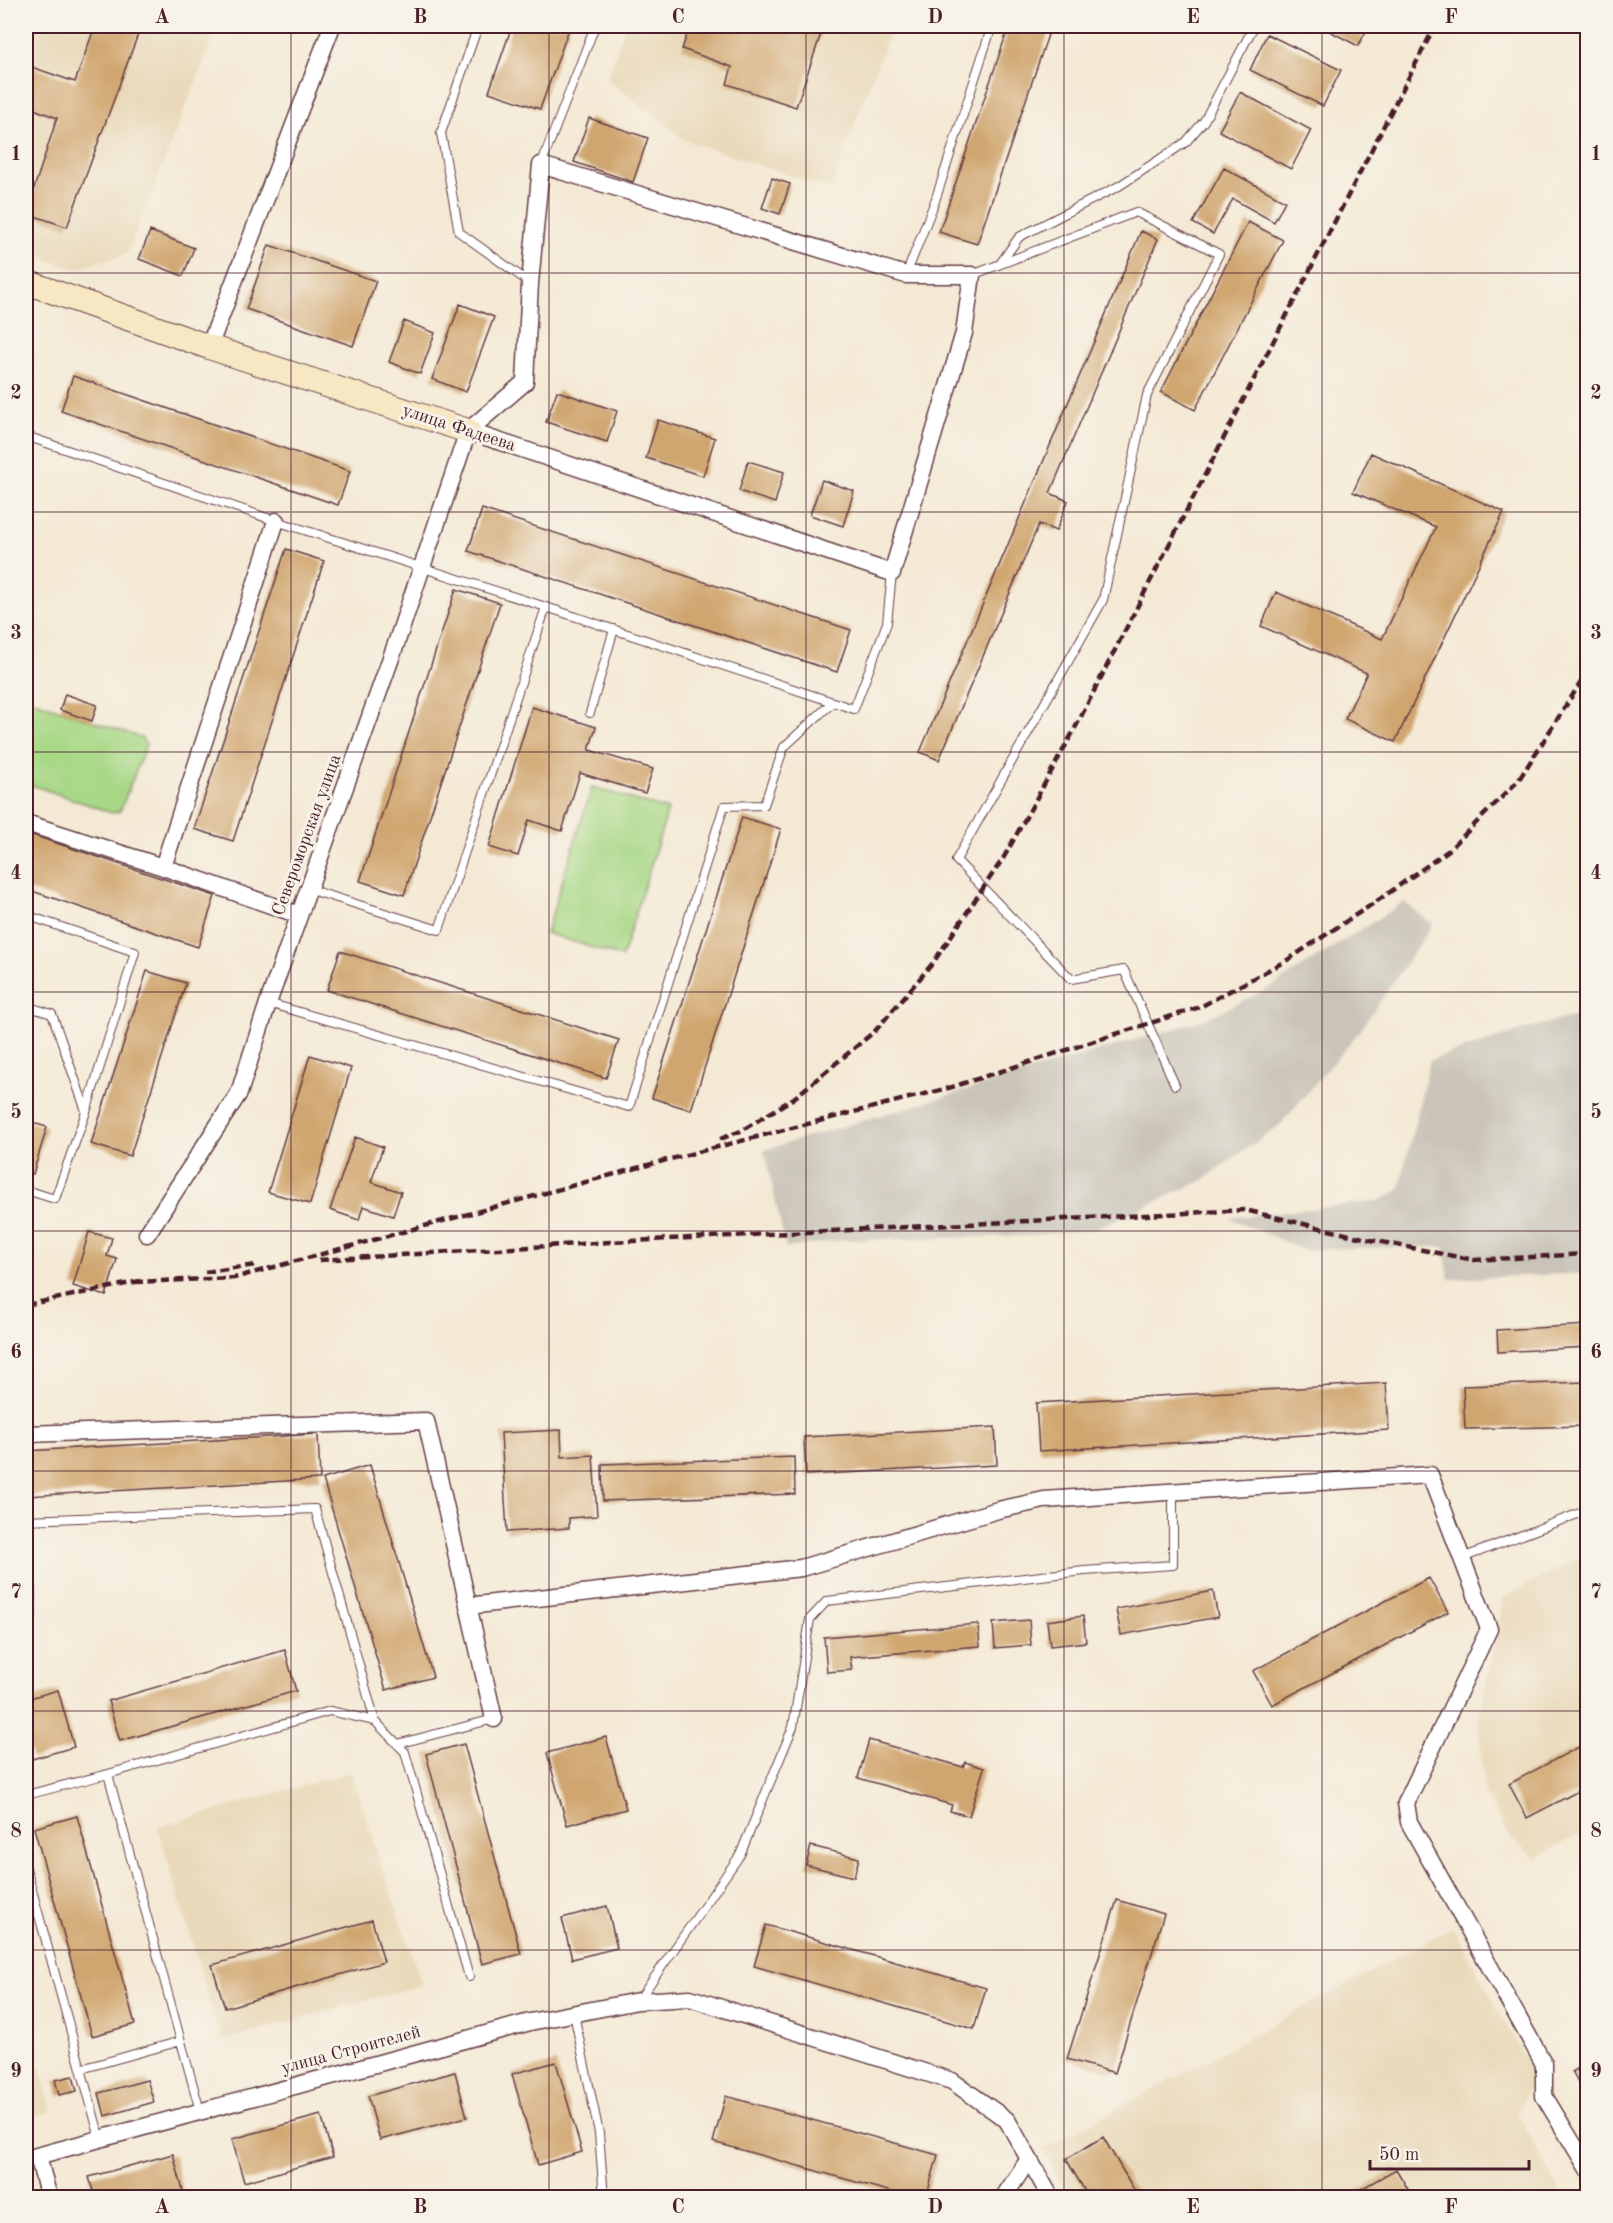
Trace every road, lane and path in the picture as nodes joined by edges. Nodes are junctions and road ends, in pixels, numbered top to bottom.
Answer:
1 (332, 26) edge
2 (478, 26) edge
3 (595, 26) edge
4 (992, 26) edge
5 (1254, 26) edge
6 (541, 165) junction
7 (1000, 264) junction
8 (972, 274) junction
9 (906, 275) junction
10 (26, 282) edge
11 (530, 283) junction
12 (209, 347) junction
13 (468, 431) junction
14 (26, 436) edge
15 (276, 521) junction
16 (423, 568) junction
17 (892, 573) junction
18 (546, 607) junction
19 (614, 629) junction
20 (833, 702) junction
21 (590, 713) dead end
22 (26, 823) edge
23 (163, 867) junction
24 (308, 889) junction
25 (26, 915) edge
26 (299, 915) junction
27 (268, 1003) junction
28 (26, 1006) edge
29 (1175, 1085) dead end
30 (86, 1112) junction
31 (26, 1190) edge
32 (147, 1234) dead end
33 (26, 1434) edge
34 (1173, 1492) junction
35 (1587, 1510) edge
36 (26, 1520) edge
37 (1462, 1558) junction
38 (468, 1606) junction
39 (494, 1719) joint
40 (375, 1721) junction
41 (397, 1744) junction
42 (108, 1774) junction
43 (26, 1795) edge
44 (26, 1868) edge
45 (469, 1977) dead end
46 (638, 2001) junction
47 (574, 2014) junction
48 (182, 2041) junction
49 (81, 2069) junction
50 (200, 2111) junction
51 (100, 2138) junction
52 (1583, 2150) edge
53 (32, 2157) edge
54 (1029, 2159) junction
55 (1587, 2169) edge
56 (49, 2198) edge
57 (604, 2198) edge
58 (1003, 2198) edge
59 (1051, 2198) edge

1 - 12 street
2 - 11 lane
3 - 6 lane
4 - 9 lane
5 - 7 lane
6 - 9 street
6 - 11 street
7 - 8 lane
7 - 29 lane
8 - 9 street
8 - 17 street
10 - 12 street, улица Фадеева
11 - 13 street
12 - 13 street, улица Фадеева
13 - 16 street, Североморская улица
13 - 17 street, улица Фадеева
14 - 15 lane
15 - 16 lane
15 - 23 street
16 - 18 lane
16 - 24 street, Североморская улица
17 - 20 lane
18 - 19 lane
18 - 24 lane
19 - 20 lane
19 - 21 lane
20 - 27 lane
22 - 23 street
23 - 26 street
24 - 26 street, Североморская улица
25 - 30 lane
26 - 27 street, Североморская улица
27 - 32 street, Североморская улица
28 - 30 lane
30 - 31 lane
33 - 38 street
34 - 37 street
34 - 38 street
34 - 46 lane
35 - 37 lane
36 - 40 lane
37 - 52 street
38 - 39 street
39 - 41 lane
40 - 41 lane
40 - 42 lane
41 - 45 lane
42 - 43 lane
42 - 48 lane
44 - 49 lane
46 - 47 street, улица Строителей
46 - 54 street, улица Строителей
47 - 50 street, улица Строителей
47 - 57 lane
48 - 49 lane
48 - 50 lane
49 - 51 lane
50 - 51 street, улица Строителей
51 - 53 street, улица Строителей
52 - 55 street
53 - 56 street
54 - 58 street
54 - 59 street

